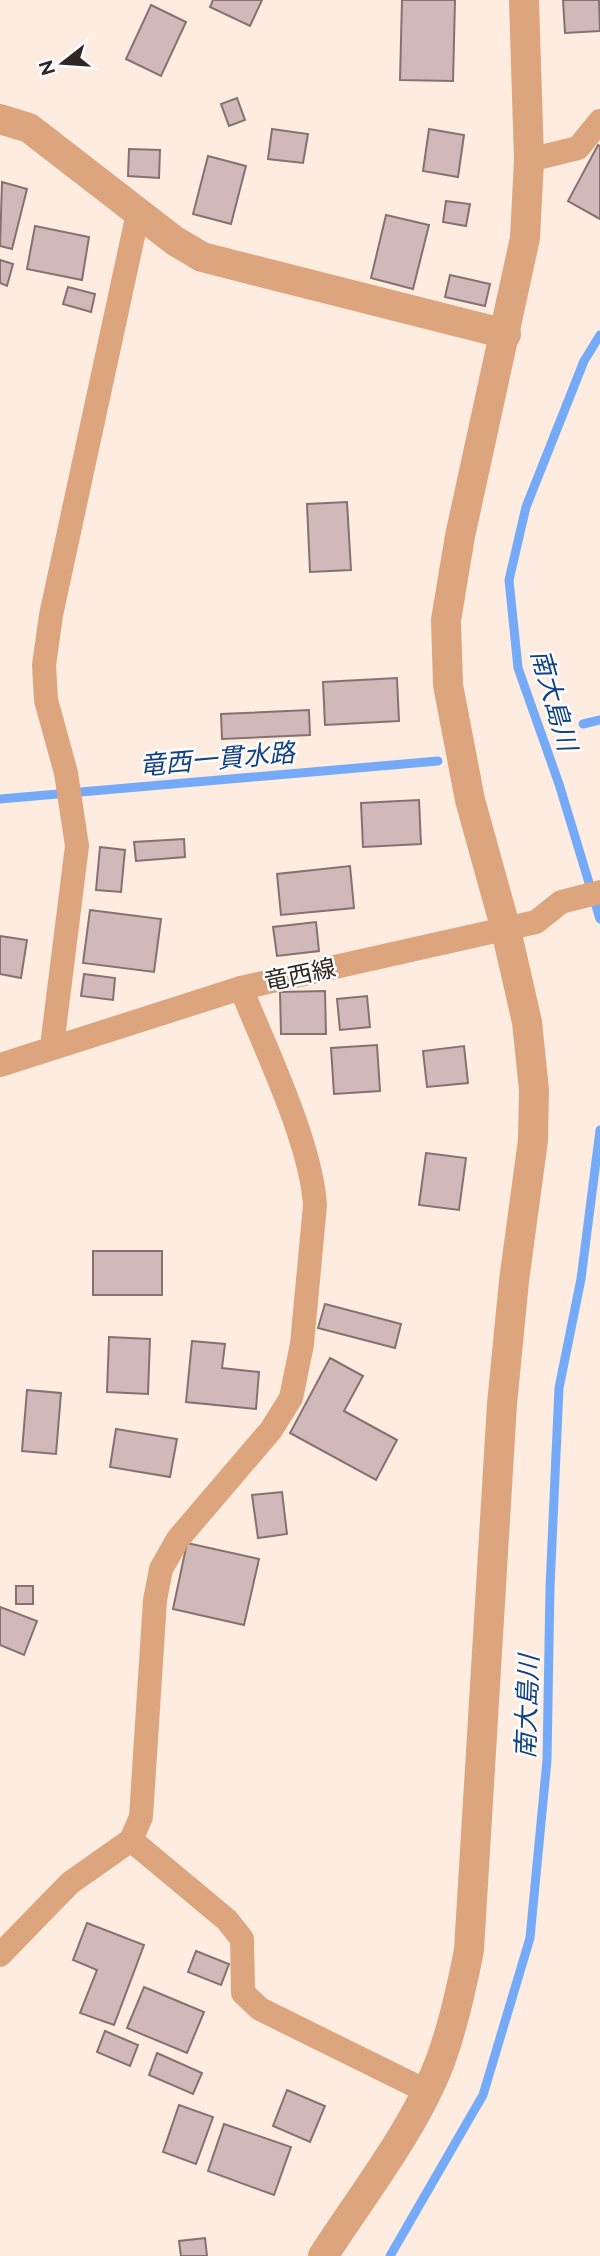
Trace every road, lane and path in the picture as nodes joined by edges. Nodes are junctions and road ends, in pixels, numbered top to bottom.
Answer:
1 (524, 0) edge
2 (0, 119) edge
3 (600, 121) edge
4 (529, 160) junction
5 (138, 214) junction
6 (506, 334) junction
7 (600, 892) edge
8 (506, 930) junction
9 (241, 988) junction
10 (52, 1046) junction
11 (0, 1065) edge
12 (131, 1840) junction
13 (0, 1955) edge
14 (426, 2091) junction
15 (323, 2256) edge

1 - 4 street
2 - 5 street
3 - 4 street
4 - 6 street
5 - 6 street
5 - 10 street
6 - 8 street
7 - 8 street, 竜西線
8 - 9 street, 竜西線
8 - 14 street
9 - 10 street, 竜西線
9 - 12 street
10 - 11 street, 竜西線
12 - 13 street
12 - 14 street
14 - 15 street

